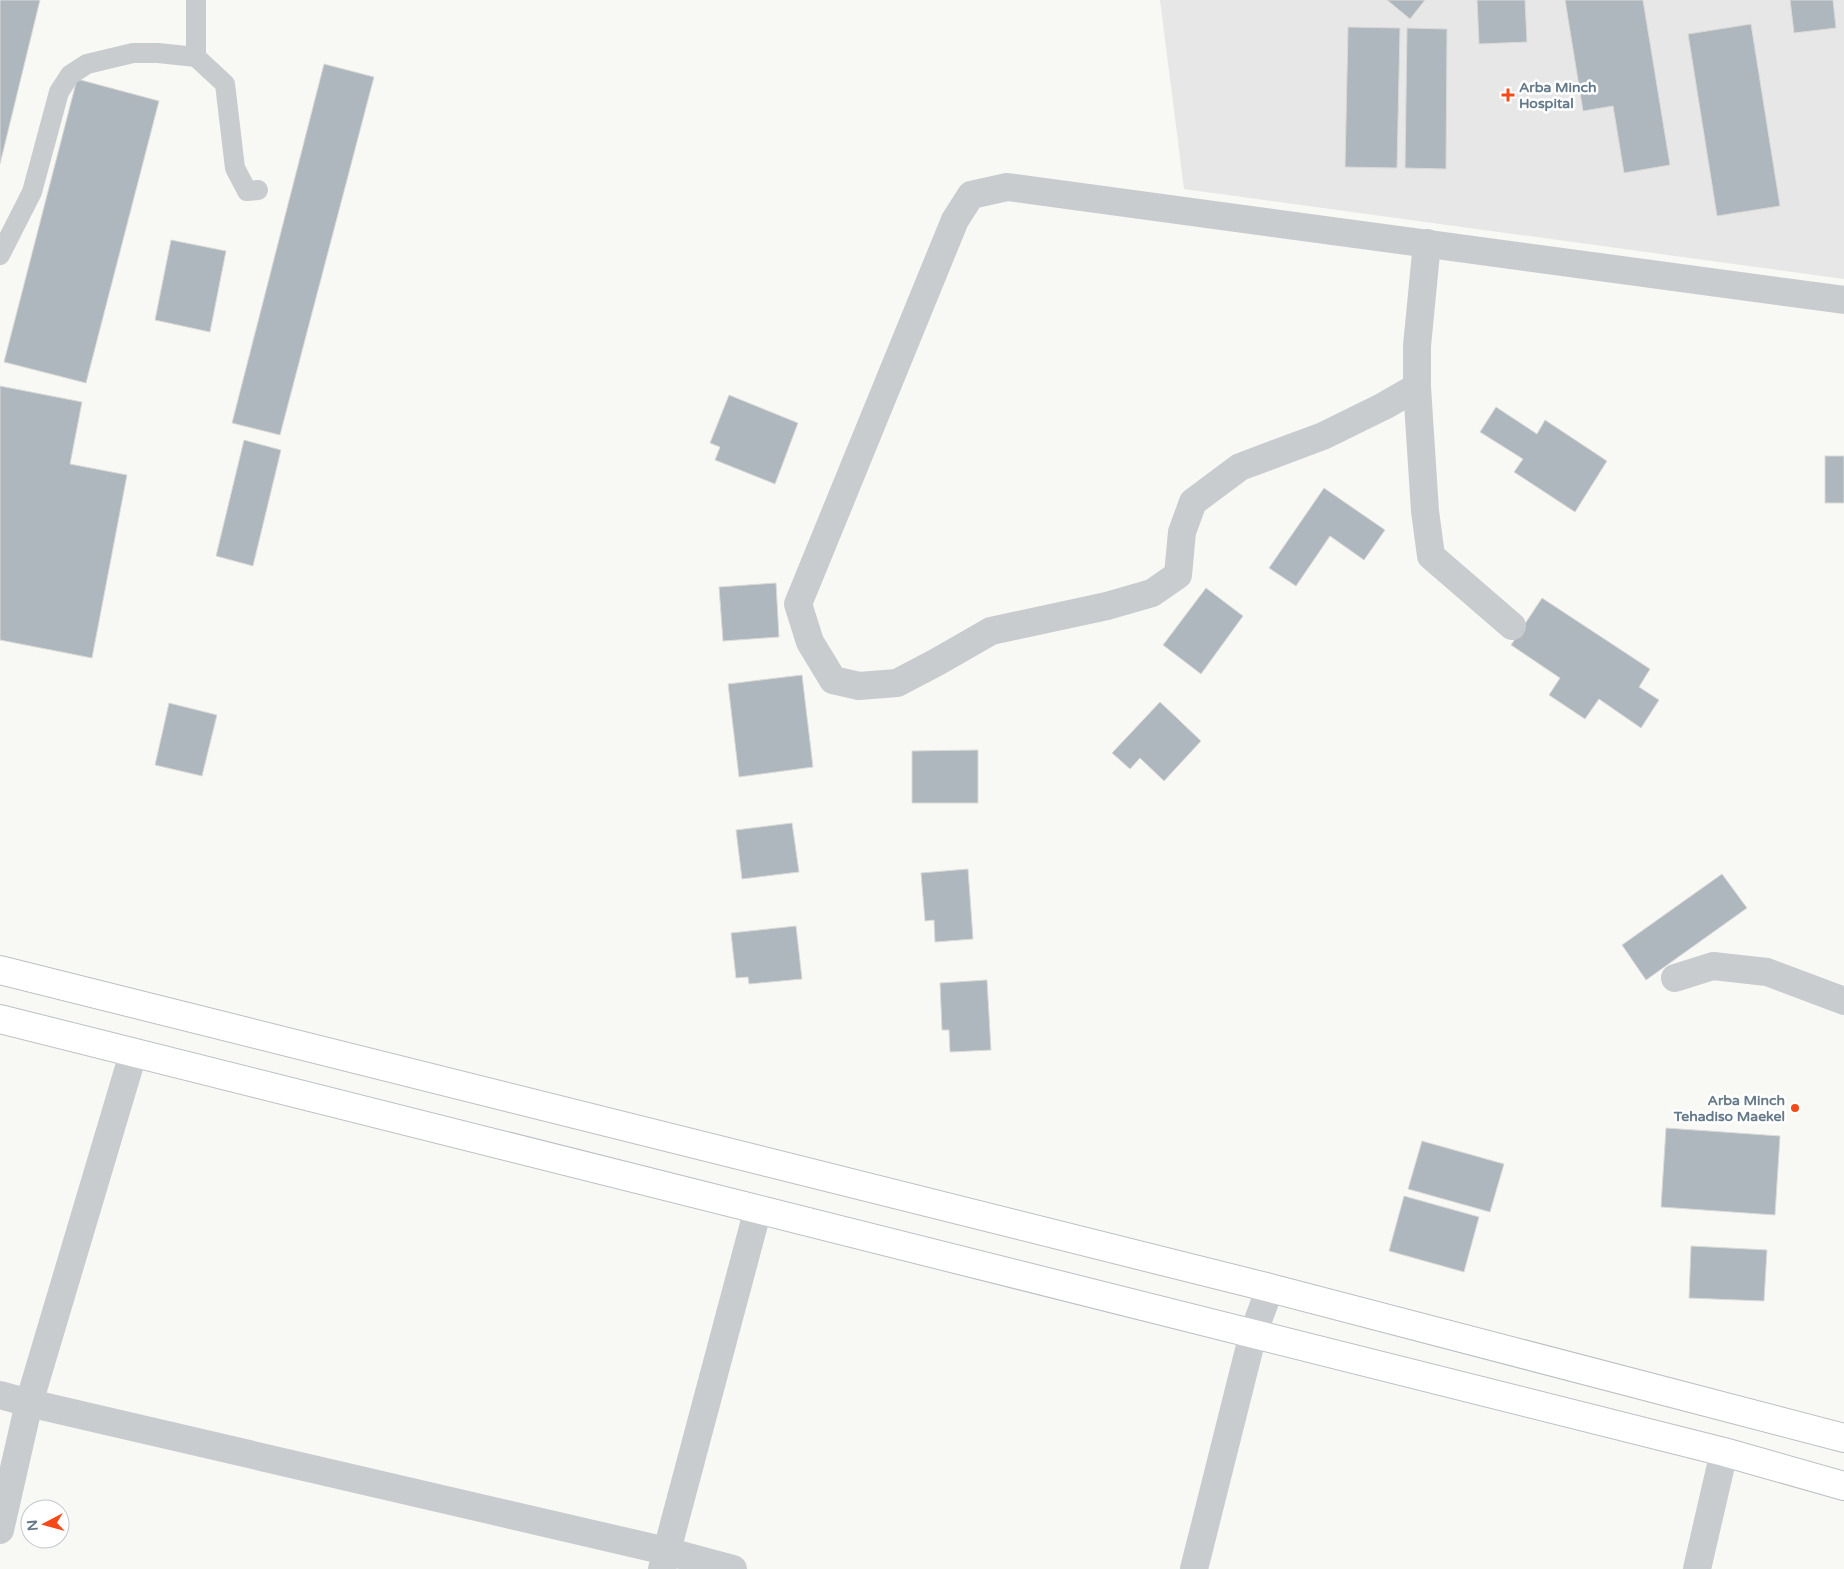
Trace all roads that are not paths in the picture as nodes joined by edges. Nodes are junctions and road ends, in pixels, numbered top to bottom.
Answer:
1 (196, 0) edge
2 (196, 57) junction
3 (258, 190) dead end
4 (1427, 243) junction
5 (0, 255) edge
6 (1844, 300) edge
7 (1417, 387) junction
8 (1512, 626) dead end
9 (0, 970) edge
10 (1675, 978) dead end
11 (1844, 1002) edge
12 (0, 1019) edge
13 (133, 1054) junction
14 (758, 1209) junction
15 (1270, 1288) junction
16 (1253, 1334) junction
17 (0, 1395) edge
18 (29, 1403) junction
19 (1844, 1438) edge
20 (1724, 1452) junction
21 (1844, 1486) edge
22 (0, 1530) edge
23 (664, 1560) edge
24 (733, 1569) edge
25 (1194, 1569) edge
26 (1697, 1569) edge

1 - 2 lane
2 - 3 lane
2 - 5 lane
4 - 6 street
4 - 7 street
4 - 7 street
7 - 8 street
9 - 15 main road
10 - 11 street
12 - 13 main road
13 - 14 main road
13 - 18 street
14 - 16 main road
14 - 23 street
15 - 16 street
15 - 19 main road
16 - 20 main road
16 - 25 street
17 - 18 street
18 - 22 street
18 - 23 street
20 - 21 main road
20 - 26 street
23 - 24 street

